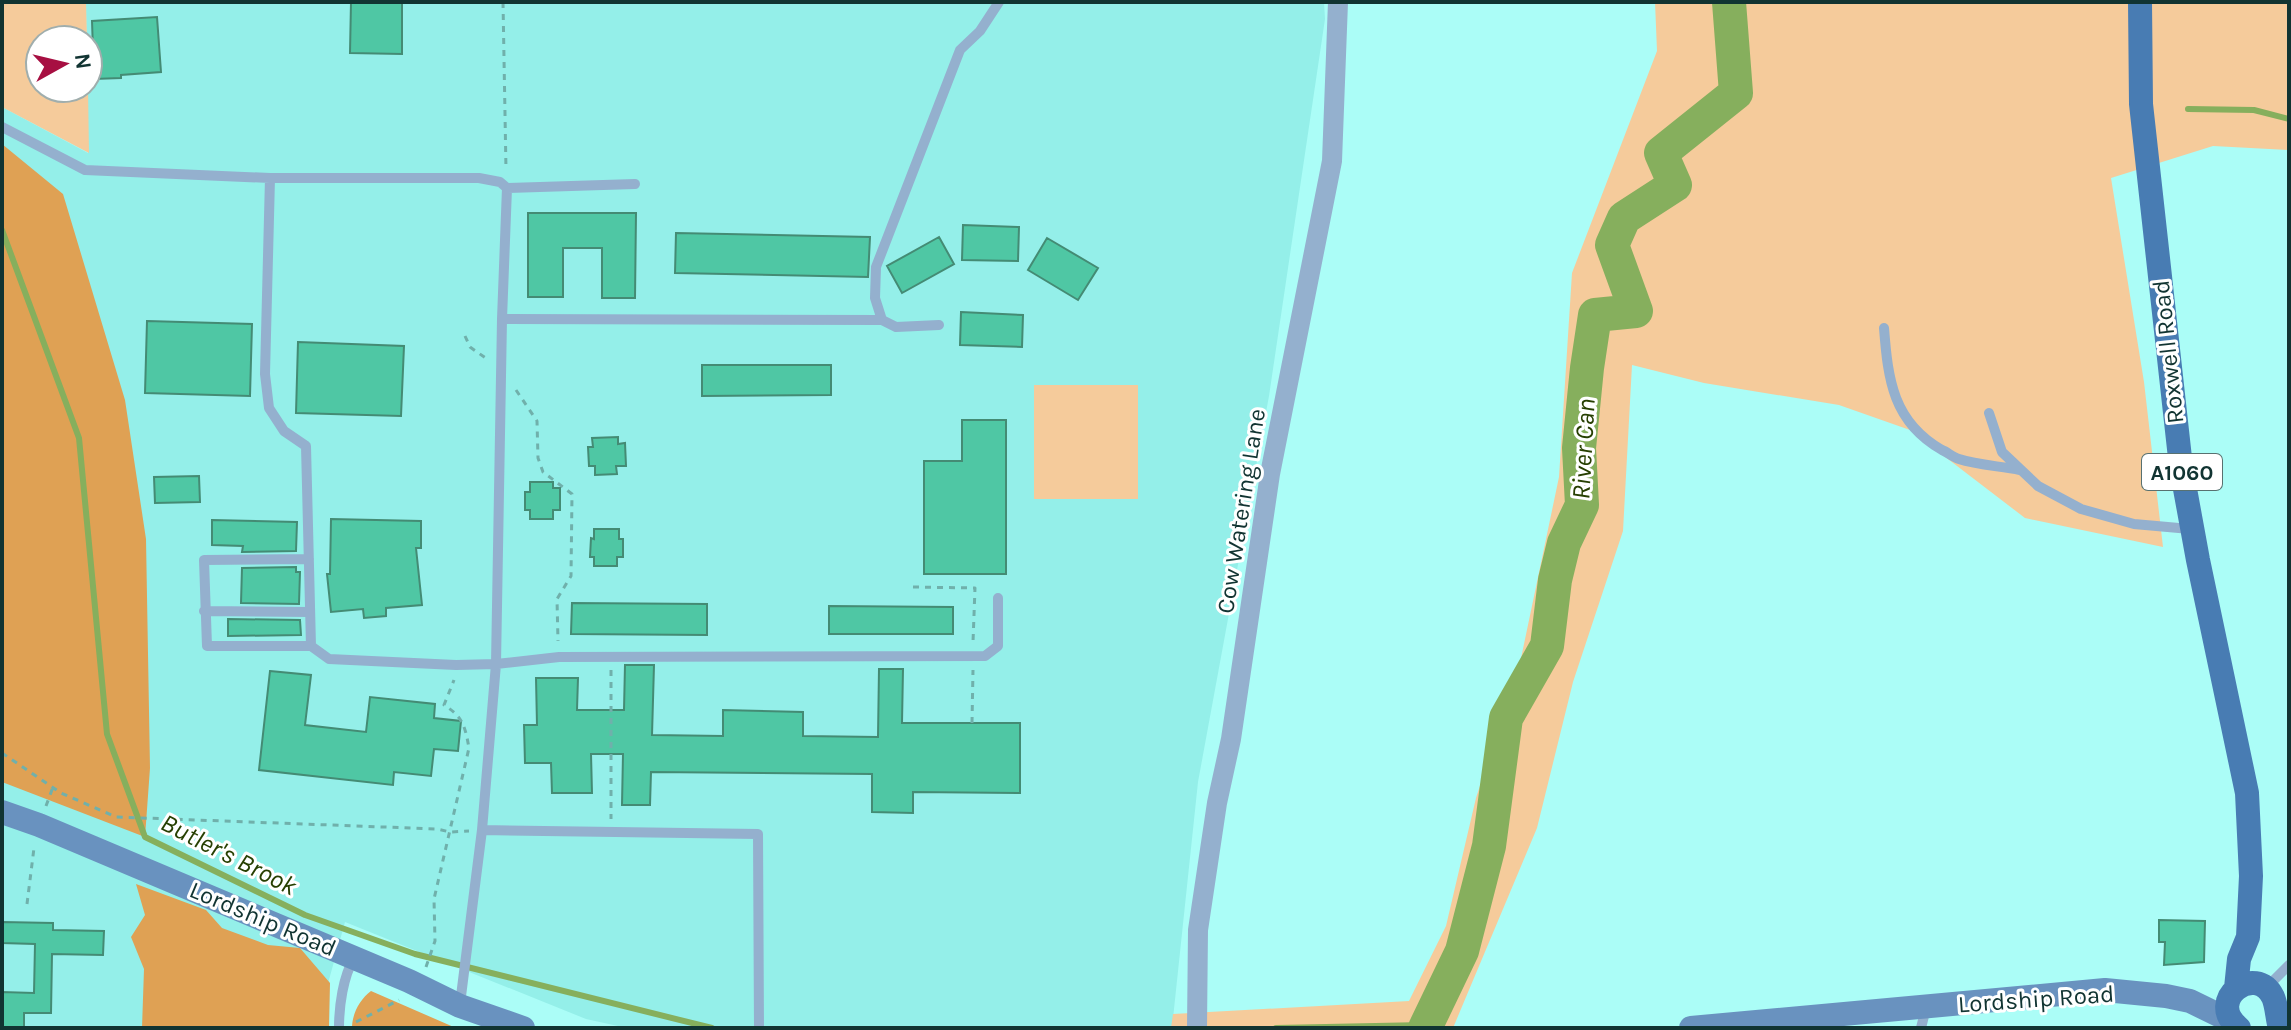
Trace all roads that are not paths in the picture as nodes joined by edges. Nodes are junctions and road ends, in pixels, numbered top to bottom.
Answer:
1 (999, 2) edge
2 (1338, 2) edge
3 (2140, 2) edge
4 (2, 127) edge
5 (270, 178) junction
6 (635, 184) dead end
7 (507, 188) junction
8 (502, 319) junction
9 (882, 320) junction
10 (939, 325) dead end
11 (1884, 328) dead end
12 (1989, 413) dead end
13 (2022, 470) junction
14 (2192, 529) junction
15 (309, 559) junction
16 (998, 598) dead end
17 (204, 611) junction
18 (309, 612) junction
19 (311, 646) junction
20 (496, 664) junction
21 (2, 812) edge
22 (482, 830) junction
23 (2248, 937) junction
24 (354, 958) junction
25 (2289, 965) edge
26 (2233, 991) junction
27 (2190, 1001) junction
28 (460, 1006) junction
29 (2269, 1008) edge
30 (1923, 1018) edge
31 (2235, 1024) edge
32 (345, 1026) edge
33 (759, 1027) edge
34 (523, 1028) edge
35 (1197, 1028) edge
36 (1691, 1028) edge

1 - 9 lane
2 - 35 street, Cow Watering Lane
3 - 14 main road, Roxwell Road / A1060
4 - 5 lane
5 - 7 lane
5 - 15 lane
6 - 7 lane
7 - 8 lane
8 - 9 lane
8 - 20 lane
9 - 10 lane
11 - 13 lane
12 - 13 lane
13 - 14 lane
14 - 23 main road, Roxwell Road / A1060
15 - 17 lane
15 - 18 lane
16 - 20 lane
17 - 18 lane
17 - 19 lane
18 - 19 lane
19 - 20 lane
20 - 22 lane
21 - 24 street, Lordship Road
22 - 28 lane
22 - 33 lane
23 - 26 main road, Roxwell Road / A1060
23 - 29 main road, Roxwell Road / A1060
24 - 28 street, Lordship Road
24 - 32 lane
25 - 29 lane
26 - 27 street, Lordship Road
26 - 29 main road
26 - 31 main road, Roxwell Road
27 - 30 street, Lordship Road
27 - 31 street, Lordship Road
28 - 34 street, Lordship Road
30 - 36 street, Lordship Road

